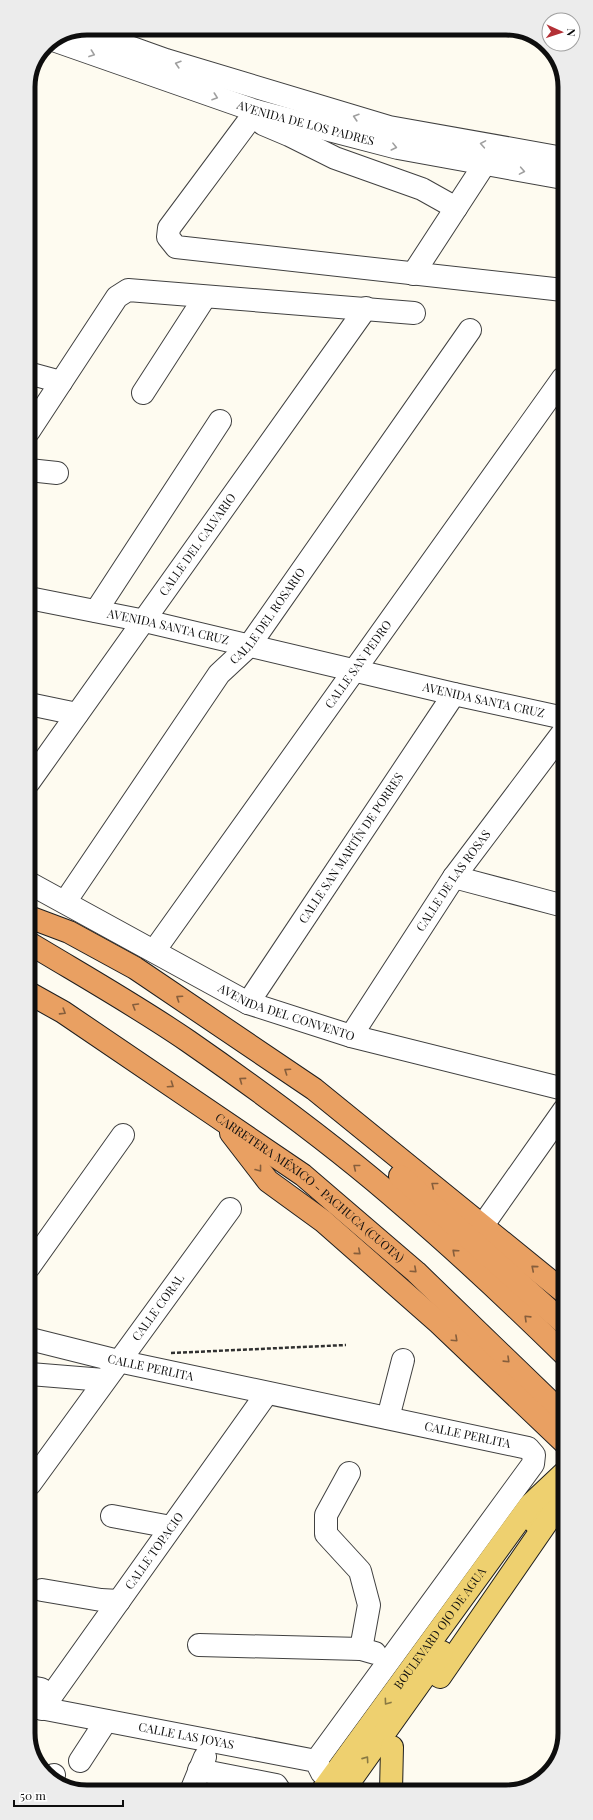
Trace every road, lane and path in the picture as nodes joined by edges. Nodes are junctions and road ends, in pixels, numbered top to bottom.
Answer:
1 (96, 35) edge
2 (60, 43) edge
3 (253, 115) junction
4 (558, 157) edge
5 (484, 165) junction
6 (558, 177) edge
7 (456, 208) junction
8 (413, 274) junction
9 (558, 289) edge
10 (205, 297) junction
11 (366, 308) junction
12 (414, 314) dead end
13 (470, 330) dead end
14 (35, 375) edge
15 (61, 382) junction
16 (558, 385) edge
17 (142, 393) dead end
18 (35, 421) edge
19 (220, 421) dead end
20 (35, 471) edge
21 (56, 473) dead end
22 (35, 599) edge
23 (96, 611) junction
24 (145, 620) junction
25 (249, 646) junction
26 (354, 671) junction
27 (454, 694) junction
28 (35, 705) edge
29 (77, 714) junction
30 (558, 717) edge
31 (558, 739) edge
32 (35, 774) edge
33 (454, 877) junction
34 (35, 886) edge
35 (65, 902) junction
36 (558, 904) edge
37 (35, 919) edge
38 (35, 947) edge
39 (154, 951) junction
40 (35, 996) edge
41 (248, 1003) junction
42 (351, 1036) junction
43 (558, 1088) edge
44 (314, 1089) junction
45 (218, 1116) junction
46 (558, 1119) edge
47 (123, 1135) dead end
48 (230, 1209) dead end
49 (483, 1225) junction
50 (35, 1259) edge
51 (558, 1287) edge
52 (558, 1319) edge
53 (35, 1340) edge
54 (346, 1345) dead end
55 (558, 1349) edge
56 (168, 1353) dead end
57 (403, 1360) dead end
58 (118, 1361) junction
59 (35, 1374) edge
60 (104, 1380) junction
61 (268, 1393) junction
62 (558, 1409) edge
63 (388, 1418) junction
64 (558, 1435) edge
65 (349, 1473) dead end
66 (35, 1477) edge
67 (558, 1479) edge
68 (558, 1501) edge
69 (558, 1506) edge
70 (112, 1516) dead end
71 (171, 1527) junction
72 (42, 1590) dead end
73 (118, 1601) junction
74 (198, 1645) dead end
75 (361, 1649) junction
76 (391, 1658) junction
77 (35, 1687) edge
78 (41, 1703) edge
79 (106, 1721) junction
80 (211, 1741) junction
81 (392, 1747) junction
82 (80, 1761) dead end
83 (316, 1761) junction
84 (200, 1770) junction
85 (194, 1785) edge
86 (276, 1785) edge
87 (328, 1785) edge
88 (333, 1785) edge
89 (333, 1785) edge
90 (364, 1785) edge
91 (391, 1785) edge

4 -> 1 street, AVENIDA DE LOS PADRES
2 -> 3 street, AVENIDA DE LOS PADRES
3 -> 5 street, AVENIDA DE LOS PADRES
3 - 7 street
3 - 8 street
5 -> 6 street, AVENIDA DE LOS PADRES
5 - 7 street
7 - 8 street
8 - 9 street
10 - 11 street
10 - 15 street
10 - 17 street
11 - 12 street
11 - 24 street, CALLE DEL CALVARIO
13 - 25 street, CALLE DEL ROSARIO
14 - 15 street
15 - 18 street
16 - 26 street, CALLE SAN PEDRO
19 - 23 street
20 - 21 street
22 - 23 street, AVENIDA SANTA CRUZ
23 - 24 street, AVENIDA SANTA CRUZ
24 - 25 street, AVENIDA SANTA CRUZ
24 - 29 street, CALLE DEL CALVARIO
25 - 26 street, AVENIDA SANTA CRUZ
25 - 35 street, CALLE DEL ROSARIO
26 - 27 street, AVENIDA SANTA CRUZ
26 - 39 street, CALLE SAN PEDRO
27 - 30 street, AVENIDA SANTA CRUZ
27 - 41 street, CALLE SAN MARTÍN DE PORRES
28 - 29 street
29 - 32 street, CALLE DEL CALVARIO
31 - 33 street, CALLE DE LAS ROSAS
33 - 36 street
33 - 42 street, CALLE DE LAS ROSAS
34 - 35 street, AVENIDA DEL CONVENTO
35 - 39 street, AVENIDA DEL CONVENTO
44 -> 37 highway
55 -> 38 highway
39 - 41 street, AVENIDA DEL CONVENTO
40 -> 45 highway, CARRETERA MÉXICO - PACHUCA (CUOTA)
41 - 42 street, AVENIDA DEL CONVENTO
42 - 43 street, AVENIDA DEL CONVENTO
49 -> 44 highway
44 - 52 highway
45 -> 62 highway, CARRETERA MÉXICO - PACHUCA (CUOTA)
45 -> 64 highway
46 - 49 street
47 - 50 street
48 - 58 street, CALLE CORAL
51 -> 49 highway
53 - 58 street, CALLE PERLITA
54 - 56 path
57 - 63 street
58 - 60 street, CALLE CORAL
58 - 61 street, CALLE PERLITA
59 - 60 street
60 - 66 street, CALLE CORAL
61 - 63 street, CALLE PERLITA
61 - 71 street, CALLE TOPACIO
63 - 76 street, CALLE PERLITA
65 - 75 street
67 -> 88 main road, BOULEVARD OJO DE AGUA
89 -> 68 main road
69 - 81 main road
70 - 71 street
71 - 73 street, CALLE TOPACIO
72 - 73 street
73 - 78 street, CALLE TOPACIO
74 - 75 street
75 - 76 street
76 - 83 street, CALLE PERLITA
77 - 78 street, CALLE LAS JOYAS
78 - 79 street, CALLE LAS JOYAS
79 - 80 street, CALLE LAS JOYAS
79 - 82 street
80 - 83 street, CALLE LAS JOYAS
80 - 84 street
81 - 90 main road
81 - 91 main road
83 - 87 street
84 - 85 street
84 - 86 street

